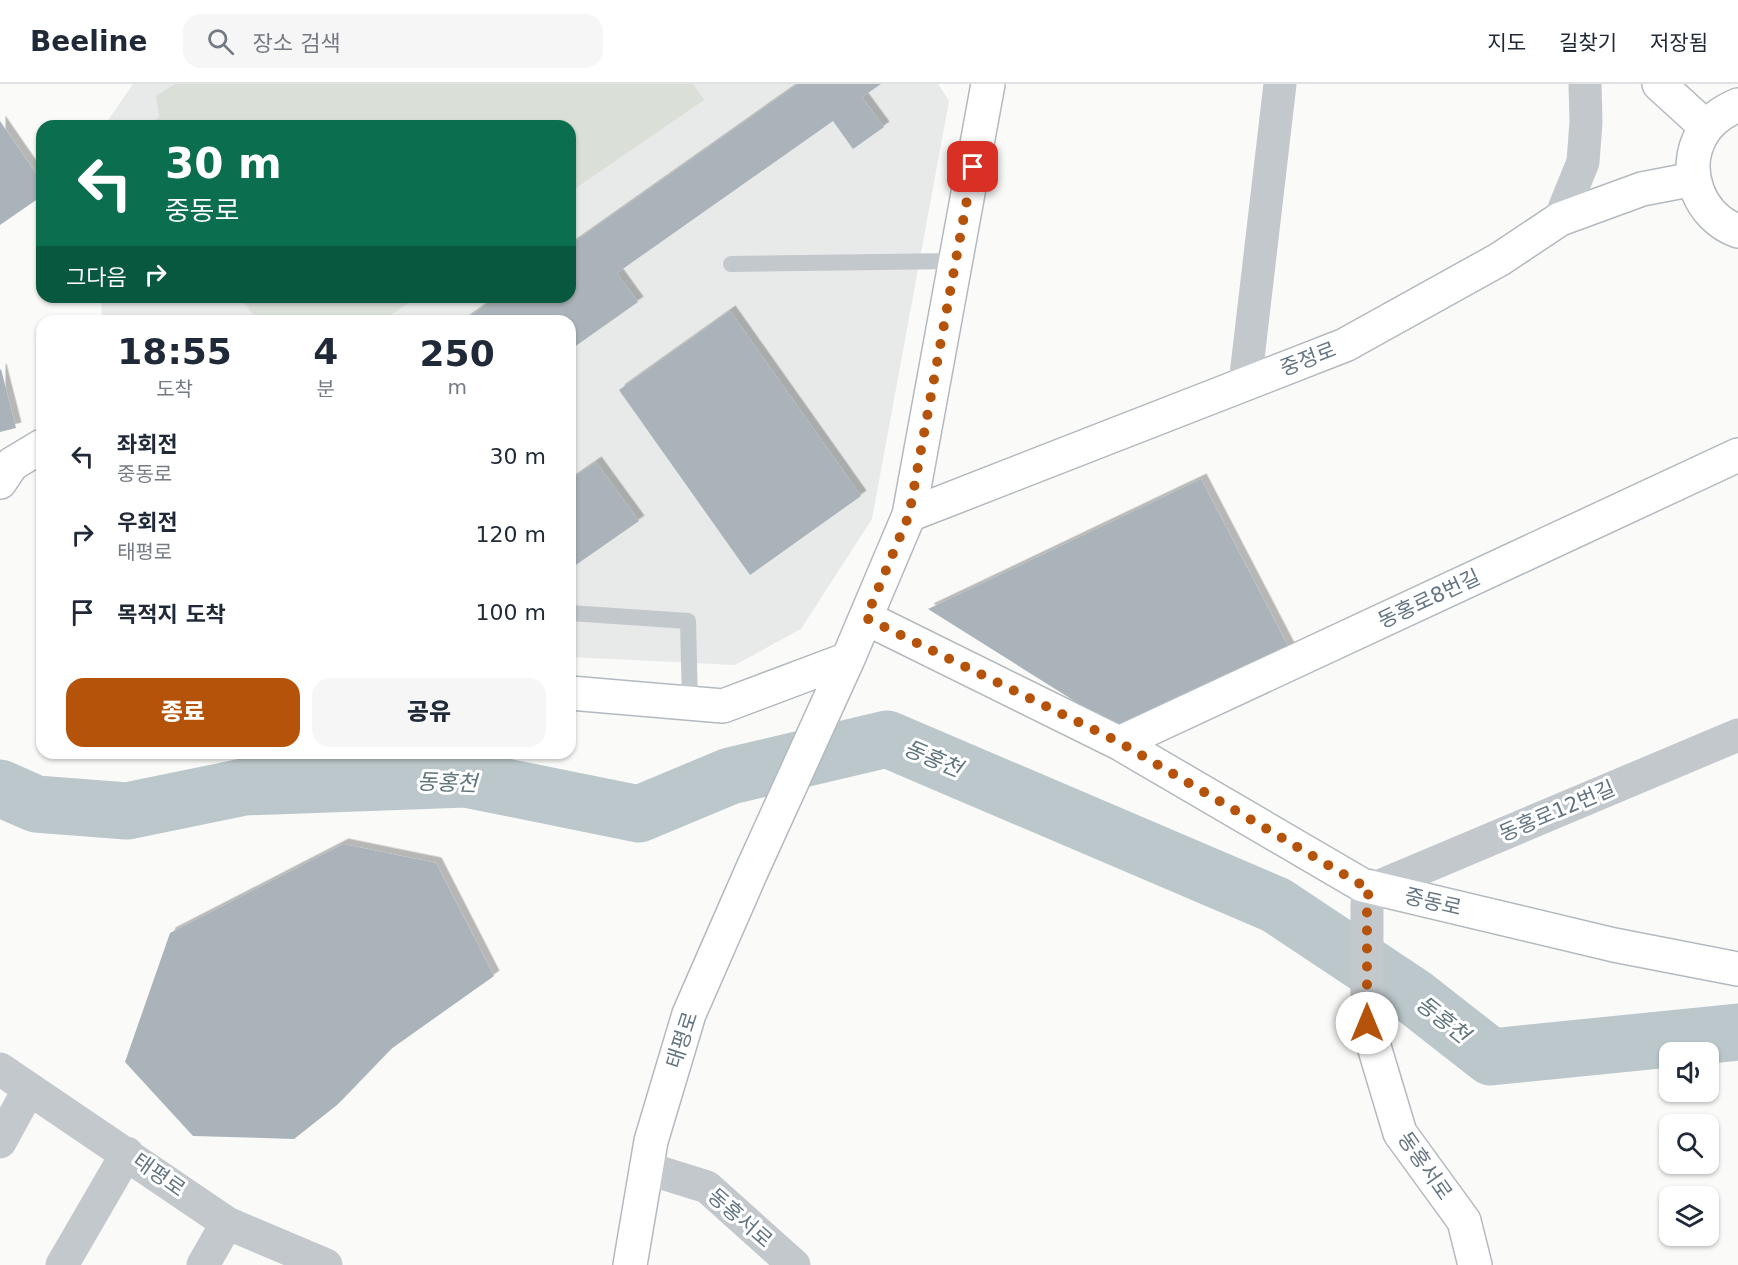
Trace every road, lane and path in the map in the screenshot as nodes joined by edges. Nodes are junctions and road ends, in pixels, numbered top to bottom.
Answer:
1 (988, 84) edge
2 (1280, 84) edge
3 (1585, 84) edge
4 (1659, 84) edge
5 (1738, 105) edge
6 (1707, 128) junction
7 (1694, 179) junction
8 (1560, 219) junction
9 (1738, 231) edge
10 (956, 261) junction
11 (731, 264) dead end
12 (1245, 384) junction
13 (36, 450) edge
14 (1738, 455) edge
15 (0, 482) edge
16 (909, 515) junction
17 (576, 613) edge
18 (866, 618) junction
19 (844, 667) junction
20 (576, 694) edge
21 (690, 703) junction
22 (1738, 735) edge
23 (1119, 742) junction
24 (1372, 887) junction
25 (1738, 969) edge
26 (1367, 1023) joint
27 (0, 1069) edge
28 (29, 1089) junction
29 (0, 1142) edge
30 (127, 1154) junction
31 (646, 1168) junction
32 (227, 1223) junction
33 (62, 1265) edge
34 (203, 1265) edge
35 (326, 1265) edge
36 (630, 1265) edge
37 (794, 1265) edge
38 (1475, 1265) edge

1 - 10 main road
2 - 12 street
3 - 8 street
4 - 6 main road
5 - 6 main road
6 - 7 main road
7 - 8 main road, 중정로
7 - 9 main road
8 - 12 main road, 중정로
10 - 11 lane
10 - 16 main road
12 - 16 main road, 중정로
13 - 15 main road
14 - 23 main road, 동홍로8번길
16 - 18 main road
17 - 21 lane
18 - 19 main road
18 - 23 main road, 중동로
19 - 21 main road
19 - 31 main road, 태평로
20 - 21 main road
22 - 24 street, 동홍로12번길
23 - 24 main road, 중동로
24 - 25 main road, 중동로
24 - 26 street, 동홍서로
26 - 38 main road, 동홍서로
27 - 28 street, 태평로
28 - 29 street
28 - 30 street, 태평로
30 - 32 street, 태평로
30 - 33 street
31 - 36 main road, 태평로
31 - 37 street, 동홍서로
32 - 34 street
32 - 35 street, 태평로

